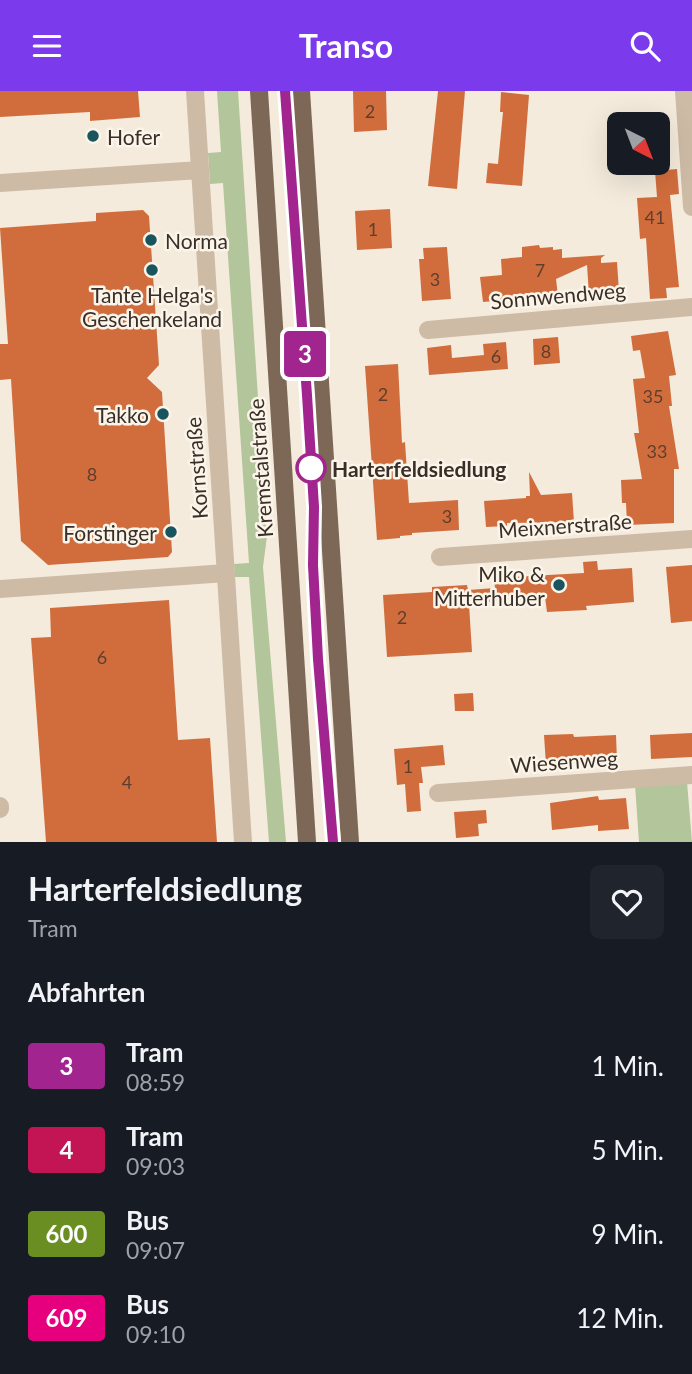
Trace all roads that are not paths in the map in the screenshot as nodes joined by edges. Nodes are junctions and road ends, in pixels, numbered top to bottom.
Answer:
1 (195, 91) edge
2 (259, 91) edge
3 (301, 91) edge
4 (684, 91) edge
5 (200, 170) junction
6 (0, 183) edge
7 (692, 207) edge
8 (692, 307) edge
9 (428, 330) dead end
10 (692, 538) edge
11 (440, 557) dead end
12 (226, 573) junction
13 (0, 589) edge
14 (692, 775) edge
15 (439, 793) dead end
16 (243, 842) edge
17 (307, 842) edge
18 (349, 842) edge

1 - 5 street, Kornstraße
2 - 17 main road, Kremstalstraße
3 - 18 main road
4 - 7 street
5 - 6 street
5 - 12 street, Kornstraße
8 - 9 street, Sonnwendweg
10 - 11 street, Meixnerstraße
12 - 13 street
12 - 16 street, Kornstraße
14 - 15 street, Wiesenweg

